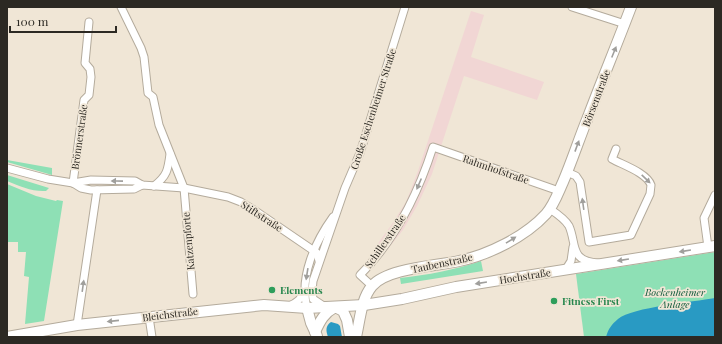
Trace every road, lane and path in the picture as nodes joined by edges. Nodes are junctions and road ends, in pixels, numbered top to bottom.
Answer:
1 (121, 7) edge
2 (405, 7) edge
3 (572, 7) edge
4 (631, 7) edge
5 (89, 22) dead end
6 (625, 24) junction
7 (433, 147) joint
8 (616, 149) dead end
9 (171, 152) junction
10 (7, 168) edge
11 (567, 172) junction
12 (73, 184) junction
13 (142, 185) junction
14 (154, 186) junction
15 (184, 188) junction
16 (97, 190) junction
17 (559, 191) junction
18 (715, 195) edge
19 (550, 209) junction
20 (337, 210) junction
21 (573, 246) junction
22 (712, 247) edge
23 (313, 251) junction
24 (319, 261) junction
25 (604, 263) junction
26 (566, 269) junction
27 (372, 286) junction
28 (306, 291) junction
29 (193, 294) dead end
30 (364, 305) junction
31 (289, 306) junction
32 (331, 307) junction
33 (307, 308) junction
34 (149, 317) junction
35 (77, 325) junction
36 (316, 334) edge
37 (7, 337) edge
38 (152, 337) edge
39 (350, 337) edge
40 (356, 337) edge

1 - 9 street
2 - 20 street, Große Eschenheimer Straße
3 - 6 street
4 - 6 main road, Börsenstraße
5 - 12 street, Brönnerstraße
11 -> 6 main road, Börsenstraße
7 - 17 street, Rahmhofstraße
7 -> 27 street, Schillerstraße
8 -> 11 street
9 - 14 street
9 - 15 street
10 - 12 street
11 - 17 main road, Börsenstraße
13 -> 12 street
12 - 16 street
13 - 14 street, Stiftstraße
13 - 16 street
14 - 15 street, Stiftstraße
15 - 23 street, Stiftstraße
15 - 29 street, Katzenpforte
35 -> 16 street
17 - 19 main road, Taubenstraße
18 - 22 street
19 - 21 street
27 -> 19 main road, Taubenstraße
20 - 23 street, Große Eschenheimer Straße
20 - 24 street, Große Eschenheimer Straße
21 - 25 street
21 - 26 street
22 -> 25 main road, Hochstraße
23 - 24 street, Stiftstraße
23 -> 28 street, Große Eschenheimer Straße
24 - 32 street, Große Eschenheimer Straße
25 - 26 main road, Hochstraße
26 -> 30 main road, Hochstraße
27 - 30 main road
28 - 31 street
28 - 33 street, Große Eschenheimer Straße
30 - 32 main road, Hochstraße
30 - 40 main road
31 - 33 main road, Bleichstraße
31 - 34 main road, Bleichstraße
32 - 33 main road, Bleichstraße
32 - 36 main road
32 - 39 main road
33 - 36 main road, Große Eschenheimer Straße
34 -> 35 main road, Bleichstraße
34 - 38 street
35 - 37 main road, Bleichstraße

